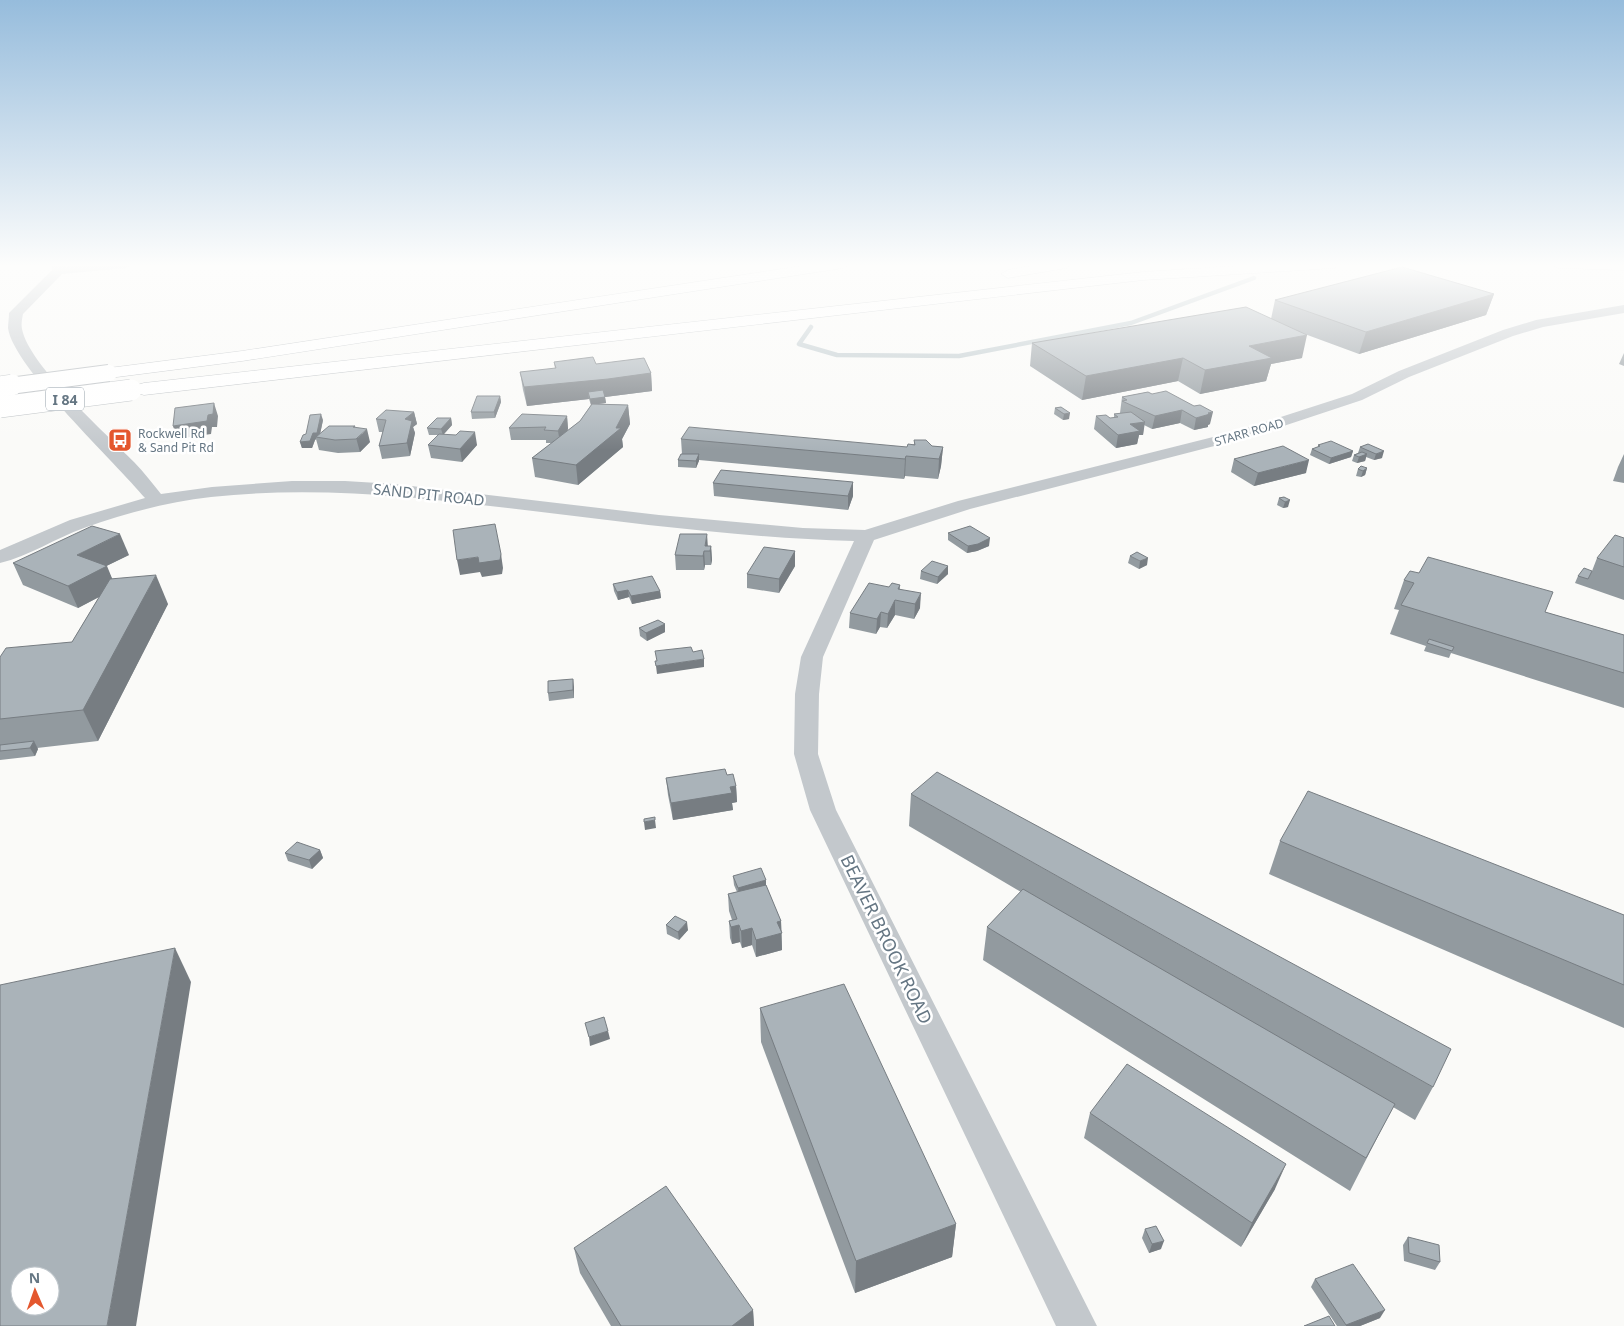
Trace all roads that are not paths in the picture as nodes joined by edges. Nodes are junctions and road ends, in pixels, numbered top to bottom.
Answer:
1 (15, 326) edge
2 (436, 326) edge
3 (633, 326) edge
4 (699, 326) edge
5 (1533, 326) edge
6 (0, 387) edge
7 (138, 389) junction
8 (0, 407) edge
9 (157, 500) junction
10 (866, 536) junction
11 (0, 557) edge
12 (1078, 1326) edge

1 - 9 street
2 - 6 highway, I 84, bridge
3 - 7 highway
4 - 7 highway, I 84
5 - 10 street, STARR ROAD
7 - 8 highway, I 84, bridge
9 - 10 street, SAND PIT ROAD
9 - 11 street, SAND PIT ROAD
10 - 12 street, BEAVER BROOK ROAD

